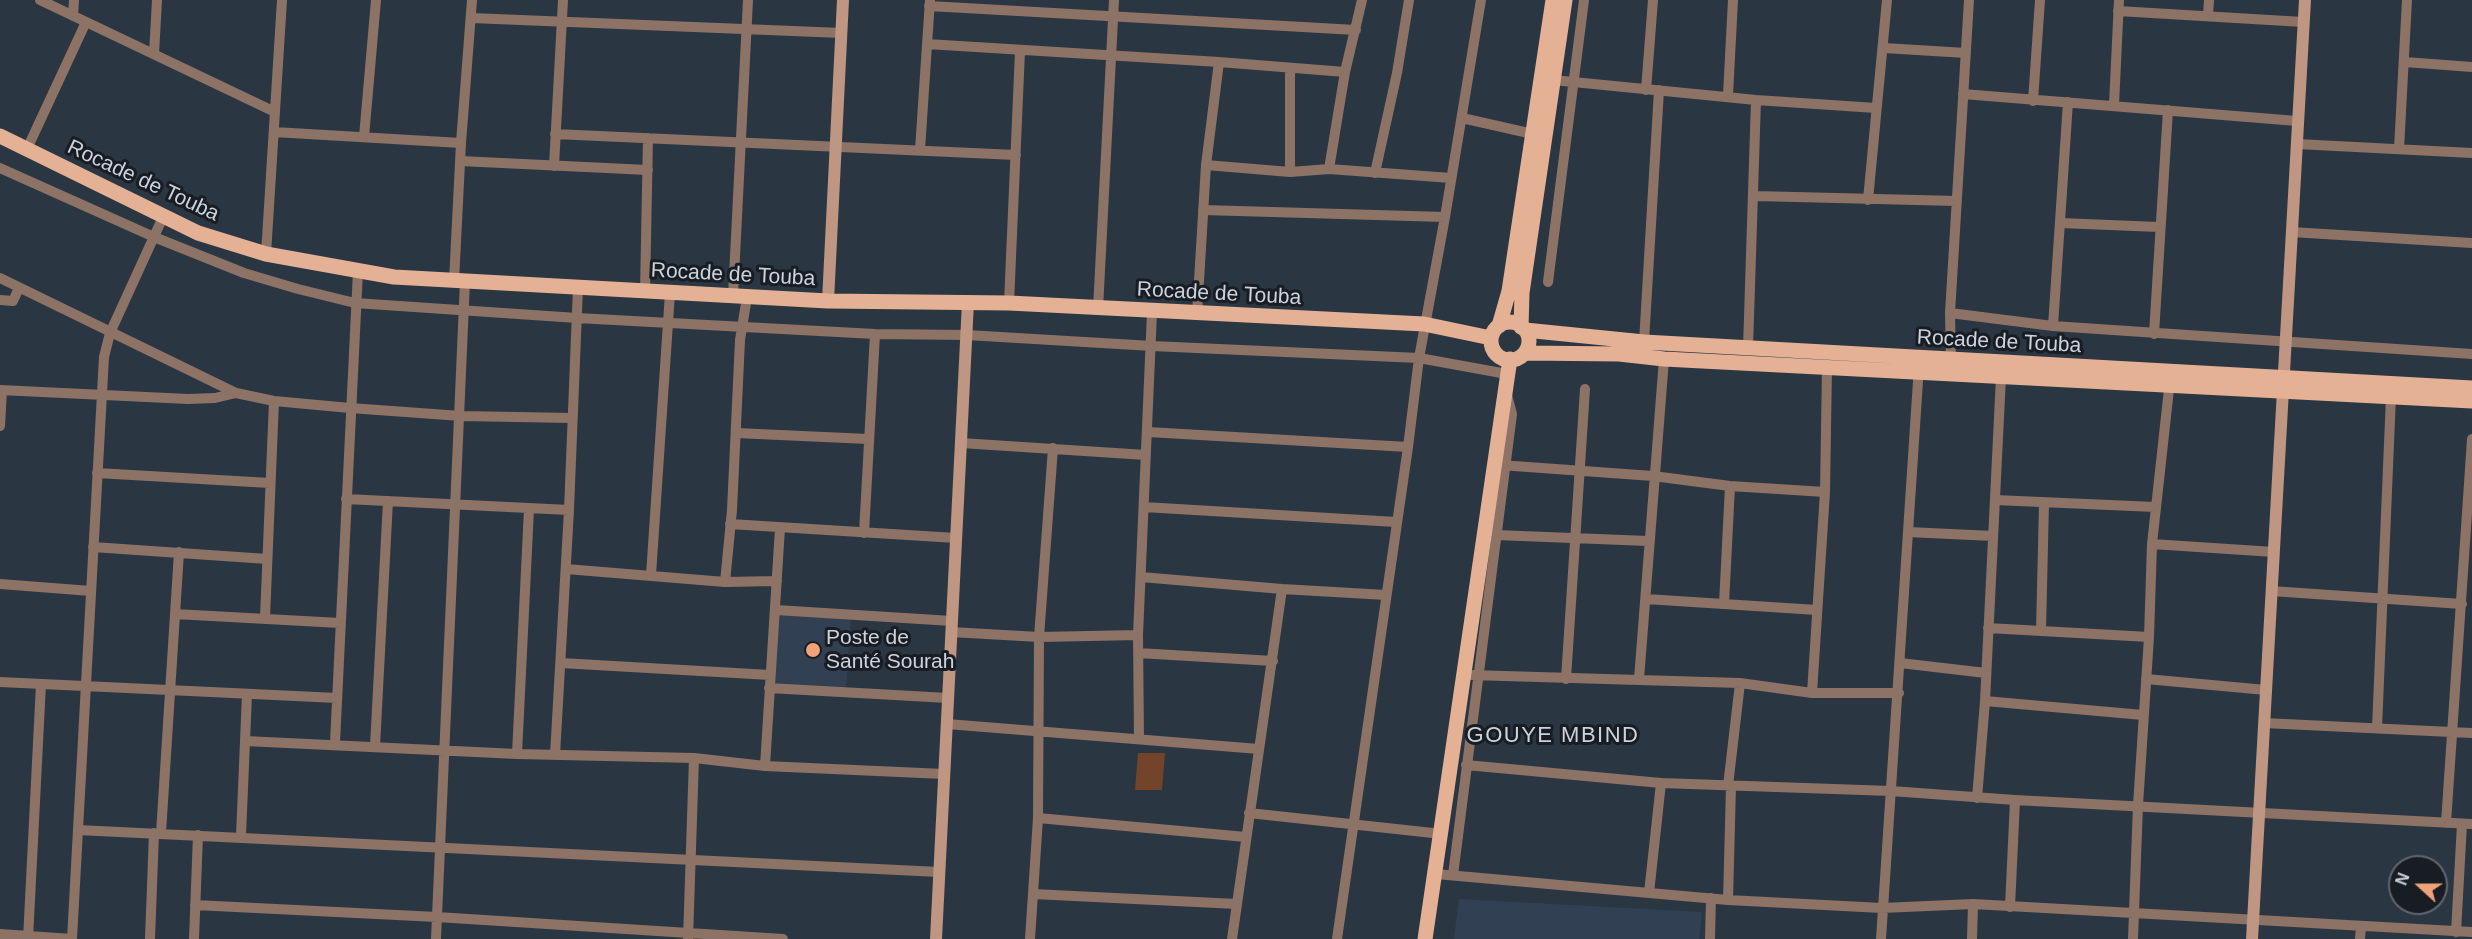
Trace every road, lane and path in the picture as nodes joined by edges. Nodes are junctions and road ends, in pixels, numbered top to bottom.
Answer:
1 (40, 0) edge
2 (74, 0) edge
3 (157, 0) edge
4 (282, 0) edge
5 (376, 0) edge
6 (472, 0) edge
7 (563, 0) edge
8 (748, 0) edge
9 (843, 0) edge
10 (1114, 0) edge
11 (1362, 0) edge
12 (1409, 0) edge
13 (1481, 0) edge
14 (1553, 0) edge
15 (1565, 0) edge
16 (1584, 0) edge
17 (1653, 0) edge
18 (1733, 0) edge
19 (1887, 0) edge
20 (1969, 0) edge
21 (2040, 0) edge
22 (2209, 0) edge
23 (2305, 0) edge
24 (2408, 0) edge
25 (929, 3) edge
26 (2118, 5) edge
27 (73, 16) junction
28 (1113, 16) junction
29 (2208, 16) junction
30 (471, 18) junction
31 (561, 21) junction
32 (86, 22) junction
33 (2303, 22) junction
34 (746, 28) junction
35 (1356, 30) junction
36 (842, 33) junction
37 (927, 44) junction
38 (1884, 48) junction
39 (1020, 51) junction
40 (1966, 53) junction
41 (154, 54) junction
42 (1110, 56) junction
43 (1219, 62) junction
44 (2405, 62) junction
45 (2472, 67) edge
46 (1290, 68) junction
47 (1345, 72) junction
48 (1553, 80) junction
49 (1572, 83) junction
50 (1646, 90) junction
51 (1659, 90) junction
52 (1963, 94) junction
53 (1728, 95) junction
54 (1756, 100) junction
55 (2034, 101) junction
56 (2068, 102) junction
57 (2114, 105) junction
58 (1876, 108) junction
59 (2168, 110) junction
60 (275, 112) junction
61 (1461, 118) junction
62 (2298, 121) junction
63 (274, 132) junction
64 (555, 134) junction
65 (1533, 134) junction
66 (0, 136) edge
67 (364, 138) junction
68 (648, 138) junction
69 (742, 142) junction
70 (461, 143) junction
71 (2296, 144) junction
72 (836, 147) junction
73 (27, 149) junction
74 (2399, 149) junction
75 (920, 150) junction
76 (2472, 153) edge
77 (1016, 155) junction
78 (460, 161) junction
79 (1206, 165) junction
80 (554, 166) junction
81 (0, 168) edge
82 (1329, 169) junction
83 (648, 170) junction
84 (1290, 172) junction
85 (1375, 173) junction
86 (1451, 178) junction
87 (1755, 196) junction
88 (1868, 200) junction
89 (1957, 201) junction
90 (1203, 210) junction
91 (163, 217) junction
92 (1445, 217) junction
93 (2060, 223) junction
94 (2159, 227) junction
95 (2291, 232) junction
96 (154, 237) junction
97 (2472, 243) edge
98 (266, 254) junction
99 (358, 271) junction
100 (0, 278) edge
101 (460, 281) junction
102 (1548, 282) dead end
103 (578, 287) junction
104 (19, 288) junction
105 (645, 291) junction
106 (670, 292) junction
107 (740, 296) junction
108 (0, 300) edge
109 (828, 301) junction
110 (968, 302) junction
111 (355, 303) junction
112 (1009, 303) junction
113 (1098, 309) junction
114 (464, 311) junction
115 (1152, 312) junction
116 (1950, 313) junction
117 (1197, 314) junction
118 (577, 318) junction
119 (668, 322) junction
120 (1424, 324) junction
121 (742, 326) junction
122 (2053, 326) junction
123 (1523, 328) junction
124 (1495, 332) junction
125 (110, 333) junction
126 (874, 334) junction
127 (2154, 334) junction
128 (967, 335) junction
129 (1644, 342) junction
130 (2285, 342) junction
131 (1152, 346) junction
132 (1748, 348) junction
133 (1525, 353) junction
134 (2472, 354) edge
135 (1419, 358) junction
136 (1664, 359) junction
137 (1951, 361) junction
138 (1919, 365) junction
139 (1827, 367) junction
140 (1507, 374) junction
141 (2001, 377) junction
142 (2170, 378) junction
143 (2283, 384) junction
144 (2472, 388) edge
145 (1586, 389) dead end
146 (1, 390) edge
147 (101, 393) junction
148 (236, 393) junction
149 (2391, 396) junction
150 (274, 401) junction
151 (2472, 401) edge
152 (350, 408) junction
153 (461, 416) junction
154 (572, 418) junction
155 (0, 426) edge
156 (1148, 432) junction
157 (736, 433) junction
158 (868, 439) junction
159 (2472, 439) edge
160 (961, 443) junction
161 (1408, 447) junction
162 (1053, 448) junction
163 (1146, 455) junction
164 (1499, 465) junction
165 (1580, 471) junction
166 (97, 473) junction
167 (1653, 476) junction
168 (270, 483) junction
169 (1730, 486) junction
170 (1825, 492) junction
171 (346, 499) junction
172 (1995, 500) junction
173 (388, 501) junction
174 (2044, 503) junction
175 (457, 506) junction
176 (1144, 507) junction
177 (2155, 507) junction
178 (530, 509) junction
179 (569, 510) junction
180 (1396, 522) junction
181 (730, 525) junction
182 (780, 528) junction
183 (1908, 532) junction
184 (864, 533) junction
185 (1496, 535) junction
186 (2469, 535) edge
187 (1992, 536) junction
188 (1576, 537) junction
189 (956, 538) junction
190 (1648, 541) junction
191 (2152, 544) junction
192 (93, 547) junction
193 (179, 552) junction
194 (2274, 552) junction
195 (267, 559) junction
196 (566, 569) junction
197 (651, 575) junction
198 (1141, 577) junction
199 (777, 581) junction
200 (725, 582) junction
201 (0, 584) edge
202 (1282, 590) junction
203 (91, 591) junction
204 (2271, 591) junction
205 (1386, 595) junction
206 (1646, 599) junction
207 (2382, 599) junction
208 (1724, 604) junction
209 (2462, 604) junction
210 (776, 610) junction
211 (1818, 610) junction
212 (175, 614) junction
213 (265, 618) junction
214 (340, 623) junction
215 (952, 626) junction
216 (1988, 628) junction
217 (2041, 631) junction
218 (1138, 635) junction
219 (1039, 637) junction
220 (2149, 637) junction
221 (2460, 641) junction
222 (2472, 642) edge
223 (1138, 653) junction
224 (1273, 661) junction
225 (561, 663) junction
226 (1900, 663) junction
227 (1986, 673) junction
228 (770, 675) junction
229 (1471, 675) junction
230 (1566, 679) junction
231 (1639, 679) junction
232 (2146, 679) junction
233 (0, 682) edge
234 (1740, 683) junction
235 (41, 684) junction
236 (86, 685) junction
237 (769, 688) junction
238 (169, 690) junction
239 (2266, 690) junction
240 (1812, 693) junction
241 (1899, 693) junction
242 (247, 694) junction
243 (337, 698) junction
244 (948, 698) junction
245 (1985, 701) junction
246 (2143, 715) junction
247 (2264, 723) junction
248 (947, 724) junction
249 (2376, 728) junction
250 (1038, 732) junction
251 (2452, 732) junction
252 (2472, 733) edge
253 (1139, 739) junction
254 (245, 741) junction
255 (335, 743) junction
256 (375, 746) junction
257 (446, 749) junction
258 (1259, 749) junction
259 (517, 754) junction
260 (555, 755) junction
261 (694, 758) junction
262 (1466, 765) junction
263 (765, 766) junction
264 (944, 774) junction
265 (1661, 783) junction
266 (1730, 786) junction
267 (1891, 791) junction
268 (1977, 798) junction
269 (2015, 800) junction
270 (2138, 806) junction
271 (1249, 813) junction
272 (2259, 814) junction
273 (1038, 818) junction
274 (2446, 823) junction
275 (1354, 824) junction
276 (2467, 824) edge
277 (78, 830) junction
278 (158, 833) junction
279 (1442, 834) junction
280 (198, 835) junction
281 (242, 836) junction
282 (1246, 837) junction
283 (440, 847) junction
284 (690, 858) junction
285 (939, 872) junction
286 (1436, 874) junction
287 (1454, 875) junction
288 (1649, 893) junction
289 (1033, 894) junction
290 (1711, 898) junction
291 (1728, 900) junction
292 (1237, 903) junction
293 (195, 904) junction
294 (1973, 904) junction
295 (2010, 907) junction
296 (1882, 908) junction
297 (2134, 914) junction
298 (437, 916) junction
299 (2253, 920) junction
300 (2361, 926) junction
301 (2456, 932) junction
302 (2472, 932) edge
303 (0, 934) edge
304 (689, 936) edge
305 (28, 938) edge
306 (72, 939) edge
307 (150, 939) edge
308 (194, 939) edge
309 (436, 939) edge
310 (783, 939) edge
311 (936, 939) edge
312 (1030, 939) edge
313 (1232, 939) edge
314 (1337, 939) edge
315 (1425, 939) edge
316 (1710, 939) edge
317 (1881, 939) edge
318 (1972, 939) edge
319 (2133, 939) edge
320 (2252, 939) edge
321 (2360, 939) edge

1 - 27 street
2 - 27 street
3 - 41 street
4 - 60 street
5 - 67 street
6 - 30 street
7 - 31 street
8 - 34 street
9 - 36 street
10 - 28 street
11 - 35 street
12 - 85 street
13 - 61 street
14 - 65 main road
15 - 48 main road
16 - 49 street
17 - 50 street
18 - 53 street
19 - 38 street
20 - 40 street
21 - 55 street
22 - 29 street
23 - 33 street
24 - 44 street
25 - 28 street
25 - 37 street
26 - 29 street
26 - 57 street
27 - 32 street
28 - 35 street
28 - 42 street
29 - 33 street
30 - 31 street
30 - 70 street
31 - 34 street
31 - 64 street
32 - 41 street
32 - 73 street
33 - 62 street
34 - 36 street
34 - 69 street
35 - 47 street
36 - 72 street
37 - 39 street
37 - 75 street
38 - 40 street
38 - 58 street
39 - 42 street
39 - 77 street
40 - 52 street
41 - 60 street
42 - 43 street
42 - 113 street
43 - 46 street
43 - 79 street
44 - 45 street
44 - 74 street
46 - 47 street
46 - 84 street
47 - 82 street
48 - 49 street
48 - 123 main road
49 - 50 street
49 - 102 street
50 - 51 street
51 - 53 street
51 - 129 street
52 - 55 street
52 - 89 street
53 - 54 street
54 - 58 street
54 - 87 street
55 - 56 street
56 - 57 street
56 - 93 street
57 - 59 street
58 - 88 street
59 - 62 street
59 - 94 street
60 - 63 street
61 - 65 street
61 - 86 street
62 - 71 street
63 - 67 street
63 - 98 street
64 - 68 street
64 - 80 street
65 - 124 main road
66 - 73 main road, Rocade de Touba
67 - 70 street
68 - 69 street
68 - 83 street
69 - 72 street
69 - 107 street
70 - 78 street
71 - 74 street
71 - 95 street
72 - 75 street
72 - 109 street
73 - 91 main road, Rocade de Touba
74 - 76 street
75 - 77 street
77 - 112 street
78 - 80 street
78 - 101 street
79 - 84 street
79 - 90 street
80 - 83 street
81 - 96 street
82 - 84 street
82 - 85 street
83 - 105 street
85 - 86 street
86 - 92 street
87 - 88 street
87 - 132 street
88 - 89 street
89 - 116 street
90 - 92 street
90 - 117 street
91 - 96 street
91 - 98 main road, Rocade de Touba
92 - 120 street
93 - 94 street
93 - 122 street
94 - 127 street
95 - 97 street
95 - 130 street
96 - 111 street
96 - 125 street
98 - 99 main road, Rocade de Touba
99 - 101 main road, Rocade de Touba
99 - 111 street
100 - 104 street
101 - 103 main road, Rocade de Touba
101 - 114 street
103 - 105 main road, Rocade de Touba
103 - 118 street
104 - 108 street
104 - 125 street
105 - 106 main road, Rocade de Touba
106 - 107 main road, Rocade de Touba
106 - 119 street
107 - 109 main road, Rocade de Touba
107 - 121 street
109 - 110 main road, Rocade de Touba
110 - 112 main road, Rocade de Touba
110 - 128 street
111 - 114 street
111 - 152 street
112 - 113 main road, Rocade de Touba
113 - 115 main road, Rocade de Touba
114 - 118 street
114 - 153 street
115 - 117 main road, Rocade de Touba
115 - 131 street
116 - 122 street
116 - 137 street
117 - 120 main road, Rocade de Touba
118 - 119 street
118 - 154 street
119 - 121 street
119 - 197 street
120 - 124 main road, Rocade de Touba
120 - 135 street
121 - 126 street
121 - 157 street
122 - 127 street
123 - 124 main road, Rocade de Touba
123 - 129 main road, Rocade de Touba
123 - 133 main road
124 - 140 main road
125 - 147 street
125 - 148 street
126 - 128 street
126 - 158 street
127 - 130 street
128 - 131 street
128 - 160 street
129 - 132 main road, Rocade de Touba
130 - 134 street
130 - 143 street
131 - 135 street
131 - 156 street
132 - 138 main road, Rocade de Touba
133 - 136 main road, Rocade de Touba
133 - 140 main road
135 - 140 street
135 - 161 street
136 - 139 main road, Rocade de Touba
136 - 167 street
137 - 138 main road, Rocade de Touba
137 - 142 main road, Rocade de Touba
138 - 139 main road, Rocade de Touba
138 - 141 main road, Rocade de Touba
138 - 183 street
139 - 170 street
140 - 164 main road
141 - 142 main road, Rocade de Touba
141 - 172 street
142 - 143 main road, Rocade de Touba
142 - 177 street
143 - 144 main road, Rocade de Touba
143 - 149 main road, Rocade de Touba
143 - 194 street
145 - 165 street
146 - 147 street
146 - 155 street
147 - 148 street
147 - 166 street
148 - 150 street
149 - 151 main road, Rocade de Touba
149 - 207 street
150 - 152 street
150 - 168 street
152 - 153 street
152 - 171 street
153 - 154 street
153 - 175 street
154 - 179 street
156 - 161 street
156 - 163 street
157 - 158 street
157 - 181 street
158 - 184 street
159 - 186 street
160 - 162 street
160 - 189 street
161 - 180 street
162 - 163 street
162 - 219 street
163 - 176 street
164 - 165 street
164 - 185 street
164 - 229 main road
165 - 167 street
165 - 188 street
166 - 168 street
166 - 192 street
167 - 169 street
167 - 190 street
168 - 195 street
169 - 170 street
169 - 208 street
170 - 211 street
171 - 173 street
171 - 214 street
172 - 174 street
172 - 187 street
173 - 175 street
173 - 256 street
174 - 177 street
174 - 217 street
175 - 178 street
175 - 257 street
176 - 180 street
176 - 198 street
177 - 191 street
178 - 179 street
178 - 259 street
179 - 196 street
180 - 205 street
181 - 182 street
181 - 200 street
182 - 184 street
182 - 199 street
183 - 187 street
183 - 226 street
184 - 189 street
185 - 188 street
185 - 229 street
186 - 209 street
187 - 216 street
188 - 190 street
188 - 230 street
189 - 215 street
190 - 206 street
191 - 194 street
191 - 220 street
192 - 193 street
192 - 203 street
193 - 195 street
193 - 212 street
194 - 204 street
195 - 213 street
196 - 197 street
196 - 225 street
197 - 200 street
198 - 202 street
198 - 218 street
199 - 200 street
199 - 210 street
201 - 203 street
202 - 205 street
202 - 224 street
203 - 236 street
204 - 207 street
204 - 239 street
205 - 275 street
206 - 208 street
206 - 231 street
207 - 209 street
207 - 249 street
208 - 211 street
209 - 221 street
210 - 215 street
210 - 228 street
211 - 240 street
212 - 213 street
212 - 238 street
213 - 214 street
214 - 243 street
215 - 219 street
215 - 244 street
216 - 217 street
216 - 227 street
217 - 220 street
218 - 219 street
218 - 223 street
219 - 250 street
220 - 232 street
221 - 222 street
221 - 251 street
223 - 224 street
223 - 253 street
224 - 258 street
225 - 228 street
225 - 260 street
226 - 227 street
226 - 241 street
227 - 245 street
228 - 237 street
229 - 230 street
229 - 262 street
229 - 279 main road
230 - 231 street
231 - 234 street
232 - 239 street
232 - 246 street
233 - 235 street
234 - 240 street
234 - 266 street
235 - 236 street
235 - 305 street
236 - 238 street
236 - 277 street
237 - 244 street
237 - 263 street
238 - 242 street
238 - 278 street
239 - 247 street
240 - 241 street
241 - 267 street
242 - 243 street
242 - 254 street
243 - 255 street
244 - 248 street
245 - 246 street
245 - 268 street
246 - 270 street
247 - 249 street
247 - 272 street
248 - 250 street
248 - 264 street
249 - 251 street
250 - 253 street
250 - 273 street
251 - 252 street
251 - 274 street
253 - 258 street
254 - 255 street
254 - 281 street
255 - 256 street
256 - 257 street
257 - 259 street
257 - 283 street
258 - 271 street
259 - 260 street
260 - 261 street
261 - 263 street
261 - 284 street
262 - 265 street
262 - 287 street
263 - 264 street
264 - 285 street
265 - 266 street
265 - 288 street
266 - 267 street
266 - 291 street
267 - 268 street
267 - 296 street
268 - 269 street
269 - 270 street
269 - 295 street
270 - 272 street
270 - 297 street
271 - 275 street
271 - 282 street
272 - 274 street
272 - 299 street
273 - 282 street
273 - 289 street
274 - 276 street
275 - 279 street
275 - 314 street
276 - 301 street
277 - 278 street
277 - 306 street
278 - 280 street
278 - 307 street
279 - 286 main road
280 - 281 street
280 - 293 street
281 - 283 street
282 - 292 street
283 - 284 street
283 - 298 street
284 - 285 street
284 - 304 street
285 - 311 street
286 - 287 street
286 - 315 main road
287 - 288 street
288 - 290 street
289 - 292 street
289 - 312 street
290 - 291 street
290 - 316 street
291 - 296 street
292 - 313 street
293 - 298 street
293 - 308 street
294 - 295 street
294 - 296 street
294 - 318 street
295 - 297 street
296 - 317 street
297 - 299 street
297 - 319 street
298 - 304 street
298 - 309 street
299 - 300 street
299 - 320 street
300 - 301 street
300 - 321 street
301 - 302 street
303 - 305 street
304 - 310 street
305 - 306 street

